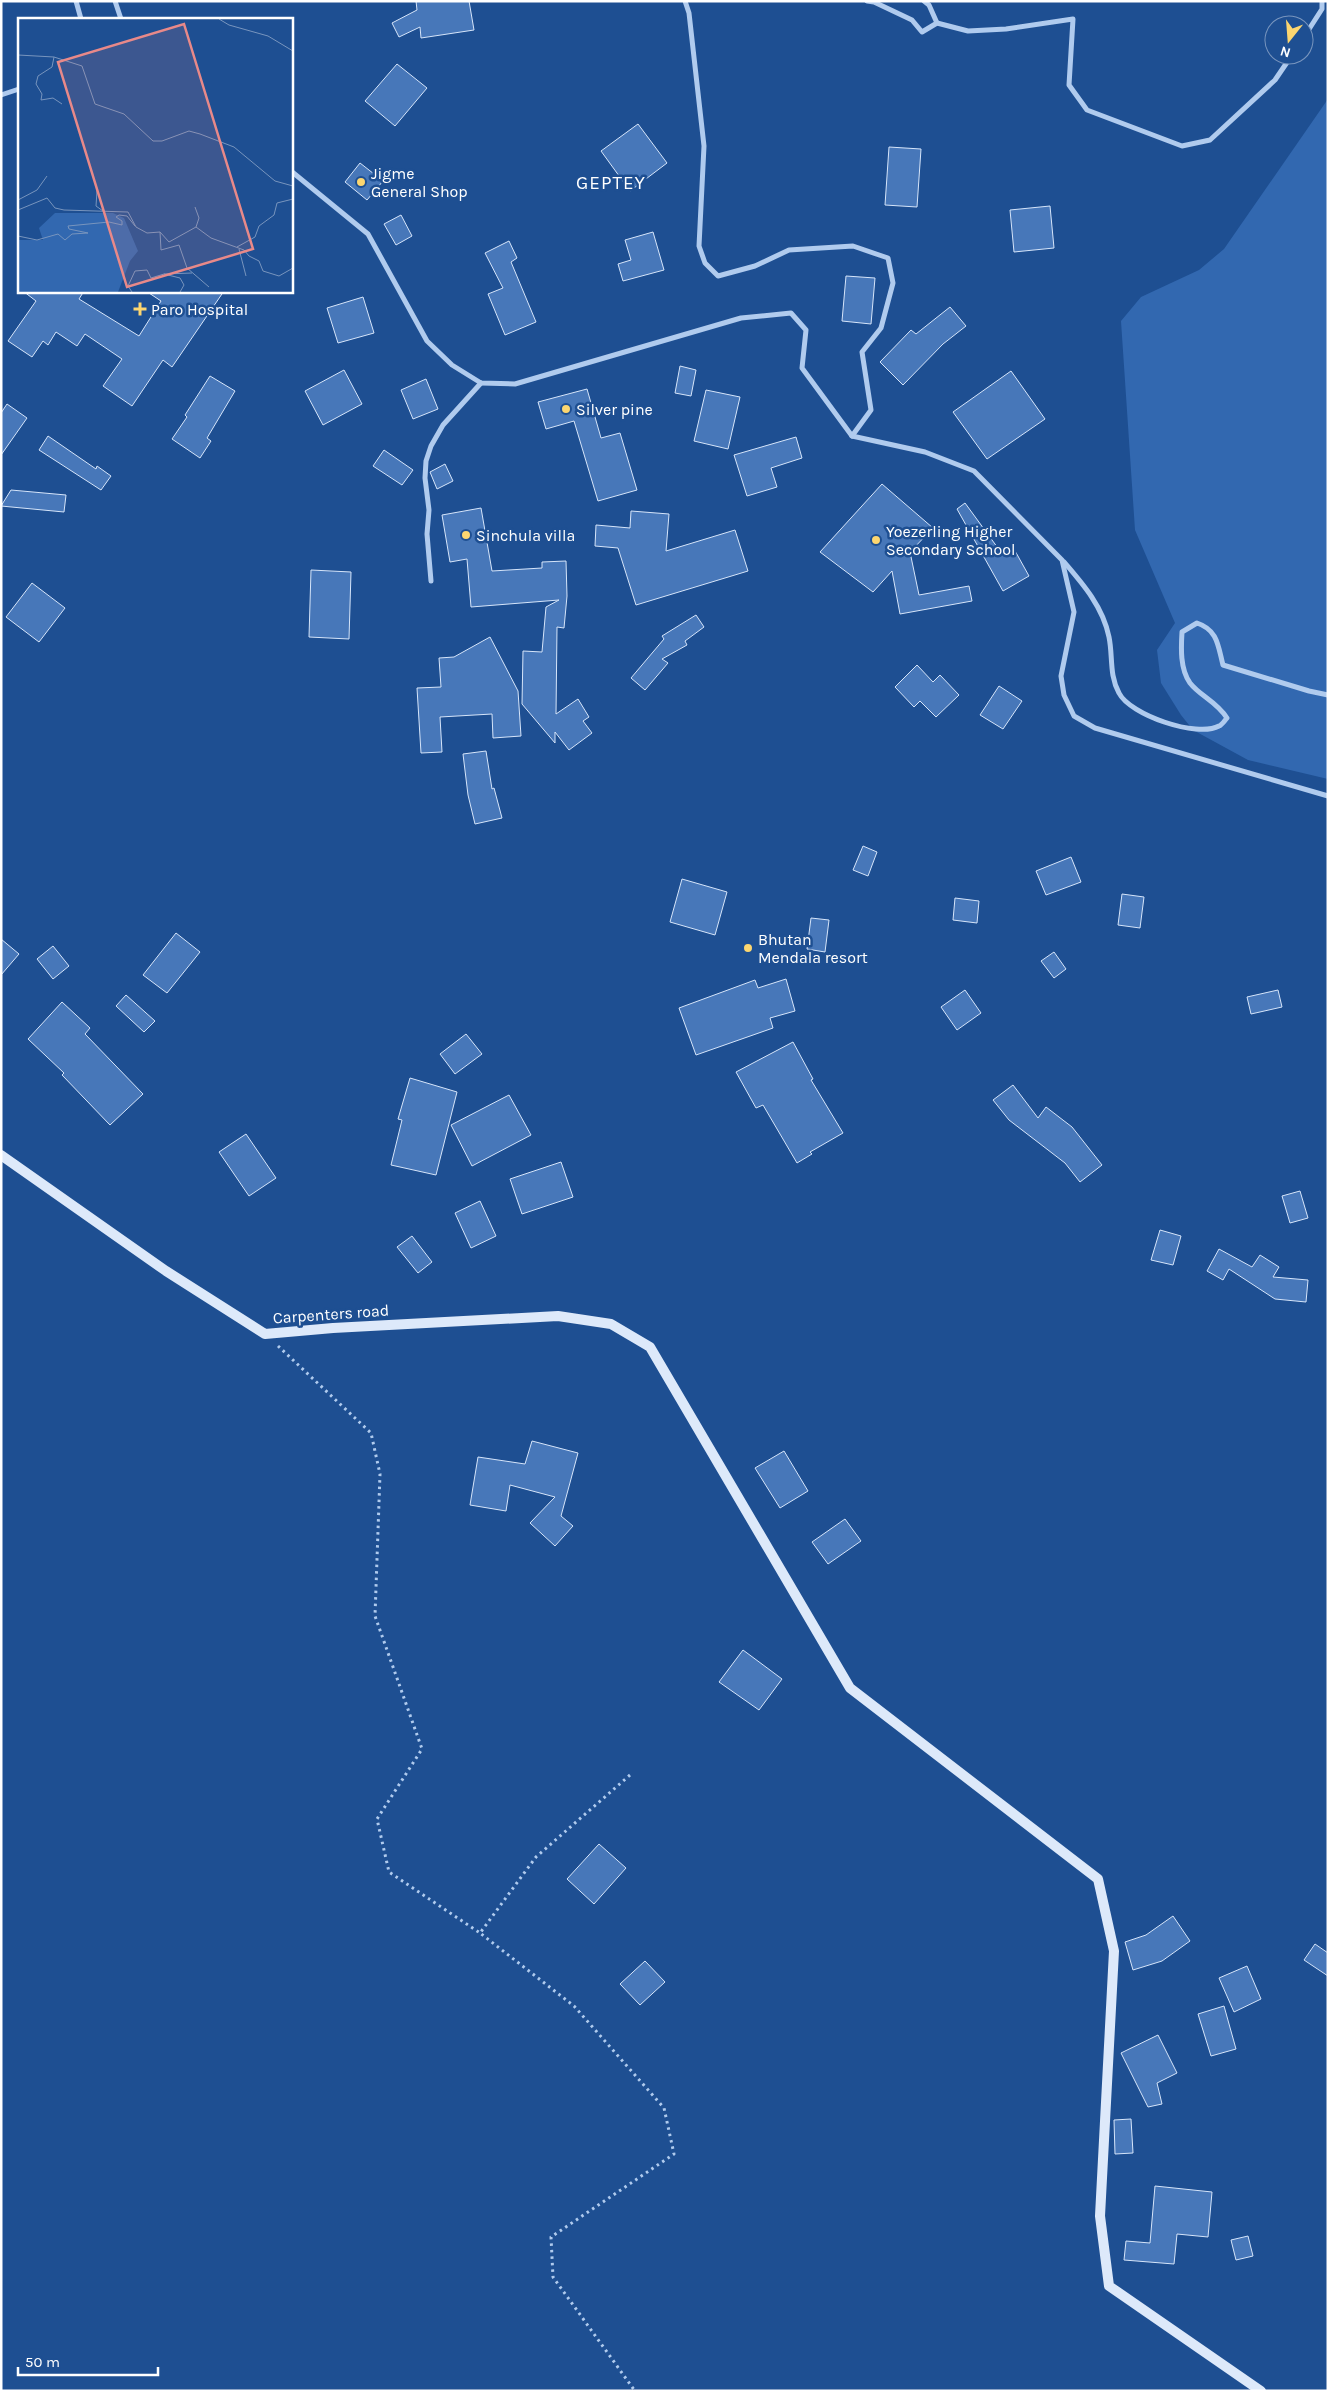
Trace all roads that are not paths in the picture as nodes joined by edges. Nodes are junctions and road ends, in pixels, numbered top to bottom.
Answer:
1 (76, 1) edge
2 (115, 1) edge
3 (685, 1) edge
4 (867, 1) edge
5 (924, 1) edge
6 (1322, 1) edge
7 (82, 18) edge
8 (121, 18) edge
9 (1314, 21) edge
10 (937, 23) junction
11 (1285, 65) edge
12 (18, 89) edge
13 (1, 95) edge
14 (292, 172) edge
15 (481, 383) junction
16 (852, 436) junction
17 (1062, 560) junction
18 (430, 581) dead end
19 (1328, 695) edge
20 (1328, 796) edge
21 (1, 1155) edge
22 (1261, 2391) edge

1 - 7 street
2 - 8 street
3 - 16 street
4 - 10 street
5 - 10 street
6 - 9 street
10 - 11 street
12 - 13 street
14 - 15 street
15 - 16 street
15 - 18 street
16 - 17 street
17 - 19 street
17 - 20 street
21 - 22 street, Carpenters road

